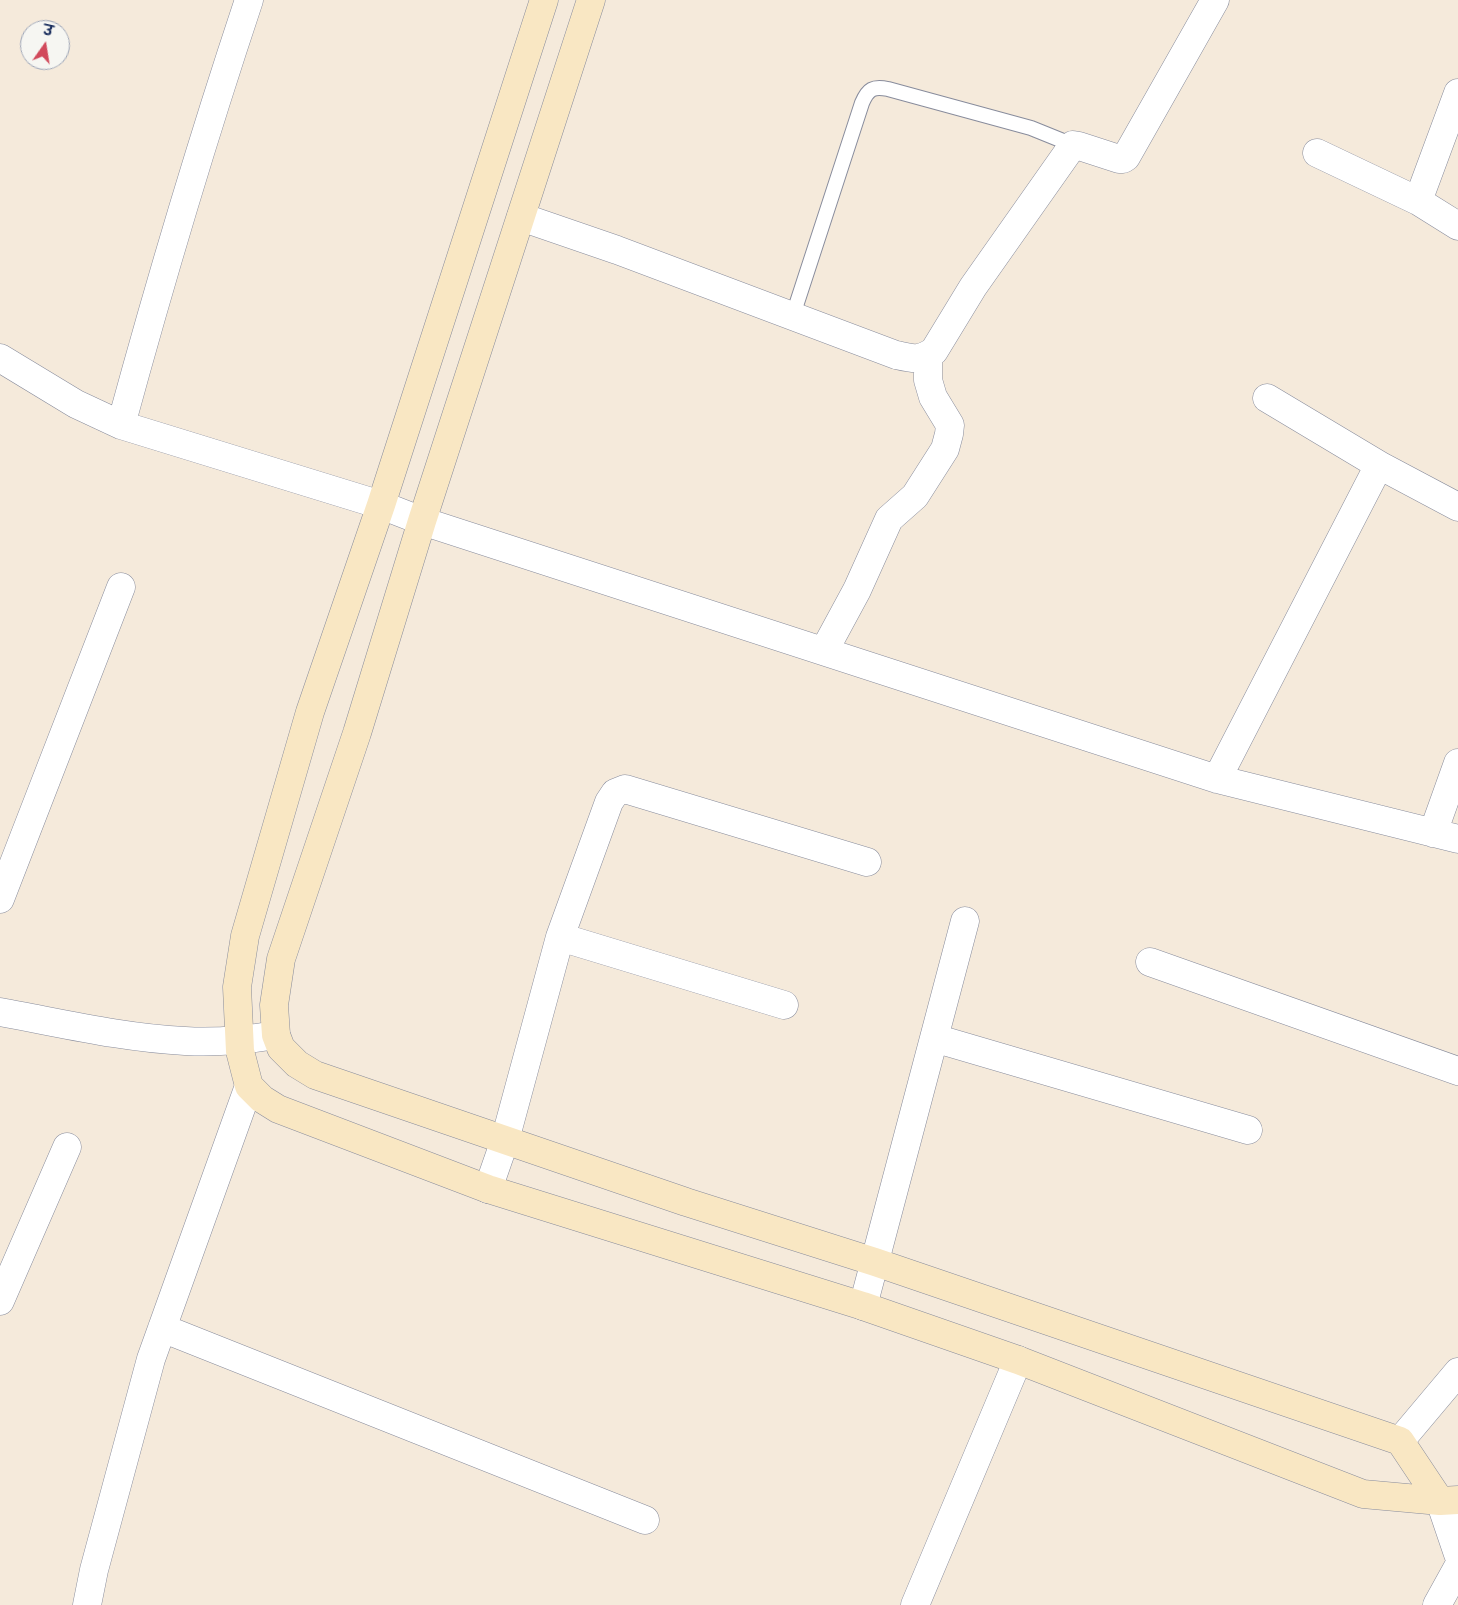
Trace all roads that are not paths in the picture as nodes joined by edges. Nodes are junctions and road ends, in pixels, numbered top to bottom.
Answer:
1 (249, 0) edge
2 (544, 0) edge
3 (591, 0) edge
4 (1215, 0) edge
5 (1458, 93) edge
6 (1073, 145) junction
7 (1317, 153) dead end
8 (1418, 201) junction
9 (521, 217) junction
10 (1458, 226) edge
11 (793, 315) junction
12 (928, 355) junction
13 (0, 358) edge
14 (1267, 398) dead end
15 (121, 425) junction
16 (1379, 465) junction
17 (381, 505) junction
18 (1458, 507) edge
19 (422, 520) junction
20 (121, 587) dead end
21 (824, 651) junction
22 (1458, 763) edge
23 (1217, 778) junction
24 (1446, 836) edge
25 (867, 862) dead end
26 (0, 899) edge
27 (965, 921) dead end
28 (560, 937) junction
29 (1150, 962) dead end
30 (784, 1005) dead end
31 (0, 1012) edge
32 (276, 1036) junction
33 (934, 1038) junction
34 (239, 1041) junction
35 (1458, 1071) edge
36 (248, 1086) junction
37 (1248, 1130) dead end
38 (505, 1140) junction
39 (67, 1147) dead end
40 (488, 1189) junction
41 (875, 1262) junction
42 (0, 1301) edge
43 (863, 1306) junction
44 (162, 1328) junction
45 (1018, 1360) junction
46 (1458, 1372) edge
47 (1400, 1441) junction
48 (1449, 1500) edge
49 (645, 1520) dead end
50 (1458, 1554) edge
51 (1458, 1568) edge
52 (87, 1605) edge
53 (915, 1605) edge
54 (1437, 1605) edge

1 - 15 street
2 - 17 street
3 - 9 street
4 - 6 street
5 - 8 street
6 - 11 lane
6 - 12 street
7 - 8 street
8 - 10 street
9 - 11 street
9 - 19 street
11 - 12 street
12 - 21 street
13 - 15 street
14 - 16 street
15 - 17 street
16 - 18 street
16 - 23 street
17 - 19 street
17 - 34 street
19 - 21 street
19 - 32 street
20 - 26 street
21 - 23 street
22 - 24 street
23 - 24 street
25 - 28 street
27 - 33 street
28 - 30 street
28 - 38 street
29 - 35 street
31 - 34 street
32 - 34 street
32 - 38 street
33 - 37 street
33 - 41 street
34 - 36 street
36 - 40 street
36 - 44 street
38 - 40 street
38 - 41 street
39 - 42 street
40 - 43 street
41 - 43 street
41 - 47 street
43 - 45 street
44 - 49 street
44 - 52 street
45 - 48 street
45 - 53 street
46 - 47 street
47 - 48 street
48 - 50 street
51 - 54 street

